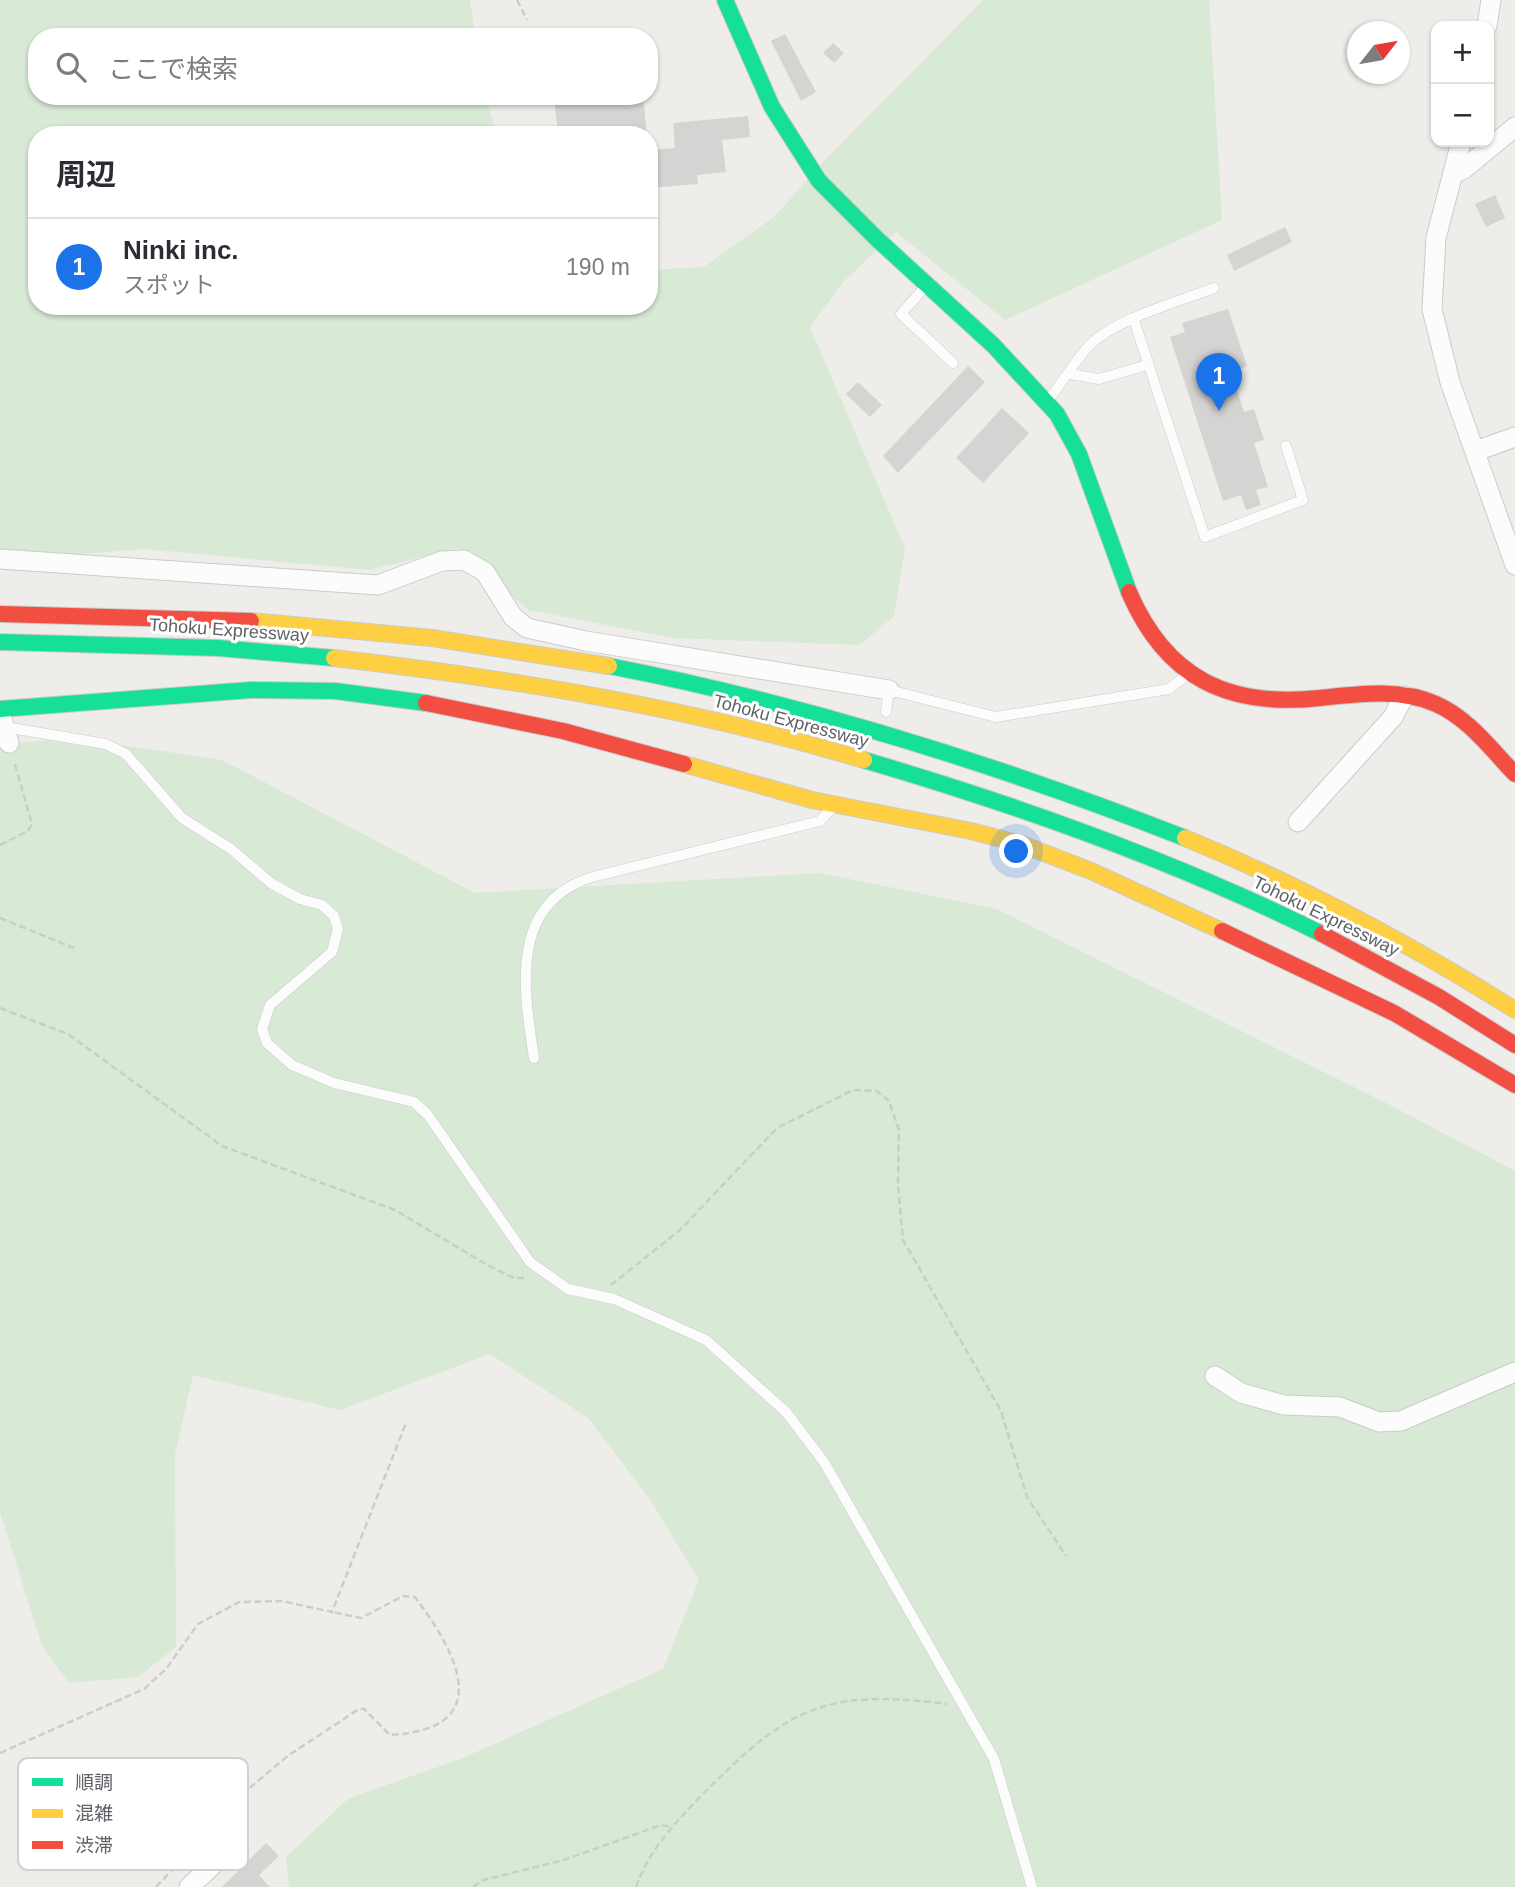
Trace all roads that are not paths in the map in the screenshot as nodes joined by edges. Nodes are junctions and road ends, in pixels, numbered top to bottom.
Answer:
1 (725, 0) edge
2 (1491, 0) edge
3 (1488, 21) edge
4 (1515, 127) edge
5 (1460, 147) edge
6 (1453, 174) junction
7 (928, 284) junction
8 (1214, 288) dead end
9 (1134, 320) junction
10 (953, 363) dead end
11 (1147, 365) junction
12 (1070, 374) junction
13 (1047, 400) junction
14 (1515, 437) edge
15 (1286, 446) dead end
16 (1476, 451) junction
17 (0, 559) edge
18 (1515, 565) edge
19 (0, 614) edge
20 (0, 642) edge
21 (1189, 674) junction
22 (889, 690) junction
23 (1404, 696) junction
24 (886, 712) dead end
25 (4, 723) edge
26 (1515, 774) edge
27 (862, 794) dead end
28 (835, 805) junction
29 (858, 811) junction
30 (1298, 822) dead end
31 (1515, 1010) edge
32 (1515, 1045) edge
33 (534, 1058) dead end
34 (1515, 1085) edge
35 (1515, 1372) edge
36 (1215, 1376) dead end
37 (208, 1870) edge
38 (189, 1887) edge
39 (1032, 1887) edge

1 - 7 main road
2 - 3 street
4 - 6 street
5 - 6 street
6 - 16 street
7 - 10 lane
7 - 13 main road
8 - 9 lane
9 - 11 lane
9 - 12 lane
11 - 12 lane
11 - 15 lane
12 - 13 lane
13 - 21 main road
14 - 16 street
16 - 18 street
17 - 22 street
19 - 31 main road, Tohoku Expressway
20 - 32 main road, Tohoku Expressway
21 - 22 lane
21 - 23 main road
22 - 24 lane
23 - 26 main road
23 - 30 street
25 - 28 main road
25 - 39 lane
27 - 29 lane
28 - 29 main road
28 - 33 lane
29 - 34 main road
35 - 36 street
37 - 38 street

